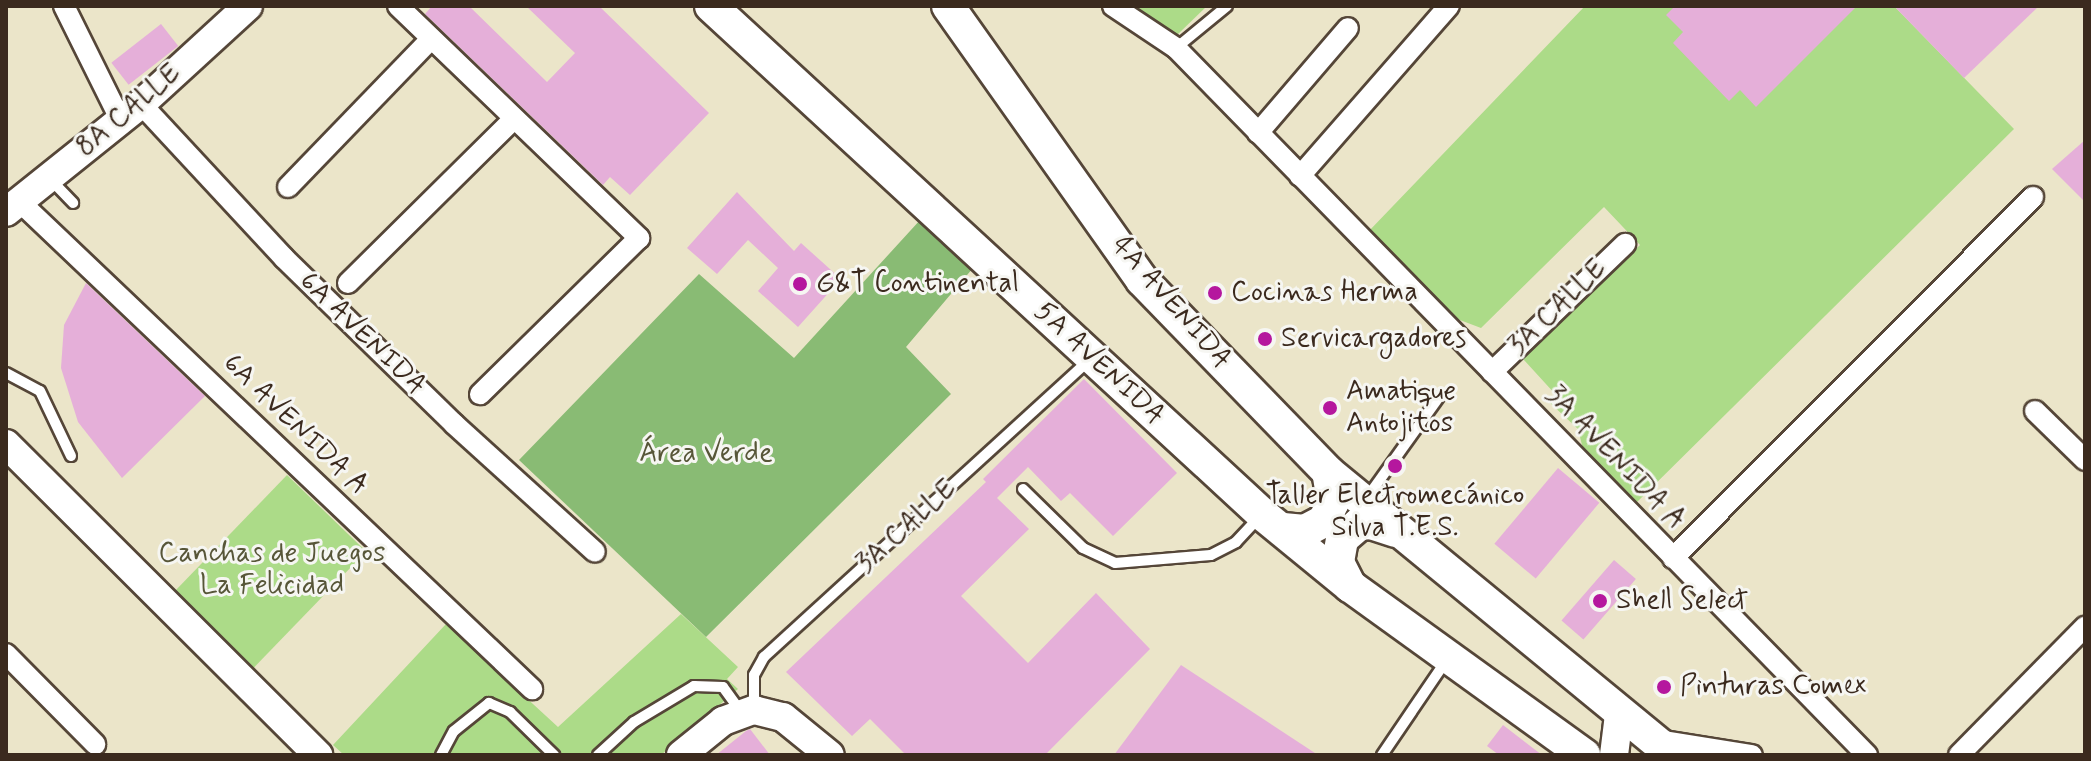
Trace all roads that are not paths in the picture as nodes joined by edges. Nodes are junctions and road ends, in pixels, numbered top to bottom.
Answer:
1 (64, 6) edge
2 (398, 6) edge
3 (711, 6) edge
4 (948, 6) edge
5 (1113, 6) edge
6 (1227, 6) edge
7 (1449, 6) edge
8 (236, 11) edge
9 (1348, 28) dead end
10 (431, 39) junction
11 (1176, 48) junction
12 (131, 113) junction
13 (514, 119) junction
14 (1258, 133) junction
15 (1300, 176) junction
16 (50, 178) junction
17 (288, 187) dead end
18 (2033, 197) dead end
19 (73, 203) dead end
20 (13, 207) edge
21 (1625, 244) dead end
22 (348, 283) dead end
23 (1091, 358) junction
24 (1492, 372) junction
25 (6, 373) edge
26 (480, 394) dead end
27 (1439, 397) dead end
28 (2035, 411) dead end
29 (6, 444) edge
30 (71, 456) dead end
31 (2085, 460) edge
32 (1328, 472) junction
33 (1023, 489) dead end
34 (1363, 502) junction
35 (1273, 522) junction
36 (1398, 533) junction
37 (595, 552) dead end
38 (1673, 558) junction
39 (1350, 586) junction
40 (2085, 627) edge
41 (6, 654) edge
42 (1448, 658) junction
43 (532, 689) dead end
44 (747, 711) junction
45 (1619, 715) junction
46 (95, 744) dead end
47 (1662, 747) edge
48 (306, 751) edge
49 (441, 755) edge
50 (554, 755) edge
51 (598, 755) edge
52 (681, 755) edge
53 (830, 755) edge
54 (1382, 755) edge
55 (1584, 755) edge
56 (1614, 755) edge
57 (1752, 755) edge
58 (1867, 755) edge
59 (1959, 755) edge

1 - 12 street, 6A AVENIDA
2 - 10 street
3 - 23 main road, 5A AVENIDA
4 - 32 main road, 4A AVENIDA
5 - 11 street, 3A AVENIDA A
6 - 11 lane
7 - 15 street
8 - 12 main road, 8A CALLE
9 - 14 street
10 - 13 street
10 - 17 street
11 - 14 street, 3A AVENIDA A
12 - 16 main road, 8A CALLE
12 - 37 street, 6A AVENIDA
13 - 22 street
13 - 26 street
14 - 15 street, 3A AVENIDA A
15 - 24 street, 3A AVENIDA A
16 - 19 lane
16 - 20 main road, 8A CALLE
18 - 38 street
20 - 43 street, 6A AVENIDA A
21 - 24 street, 3A CALLE
23 - 35 main road, 5A AVENIDA
23 - 44 lane, 3A CALLE
24 - 38 street, 3A AVENIDA A
25 - 30 lane
27 - 34 lane
28 - 31 street
29 - 48 main road
32 - 34 main road, 4A AVENIDA
32 - 35 main road
33 - 35 lane
34 - 36 main road, 4A AVENIDA
35 - 39 main road, 5A AVENIDA
36 - 39 main road
36 - 45 main road, 4A AVENIDA
38 - 58 street, 3A AVENIDA A
39 - 42 main road, 5A AVENIDA
40 - 59 street
41 - 46 street
42 - 54 lane
42 - 55 main road, 5A AVENIDA
44 - 51 lane
44 - 52 main road
44 - 53 main road
45 - 47 main road, 4A AVENIDA
45 - 56 main road
47 - 57 street
49 - 50 lane

